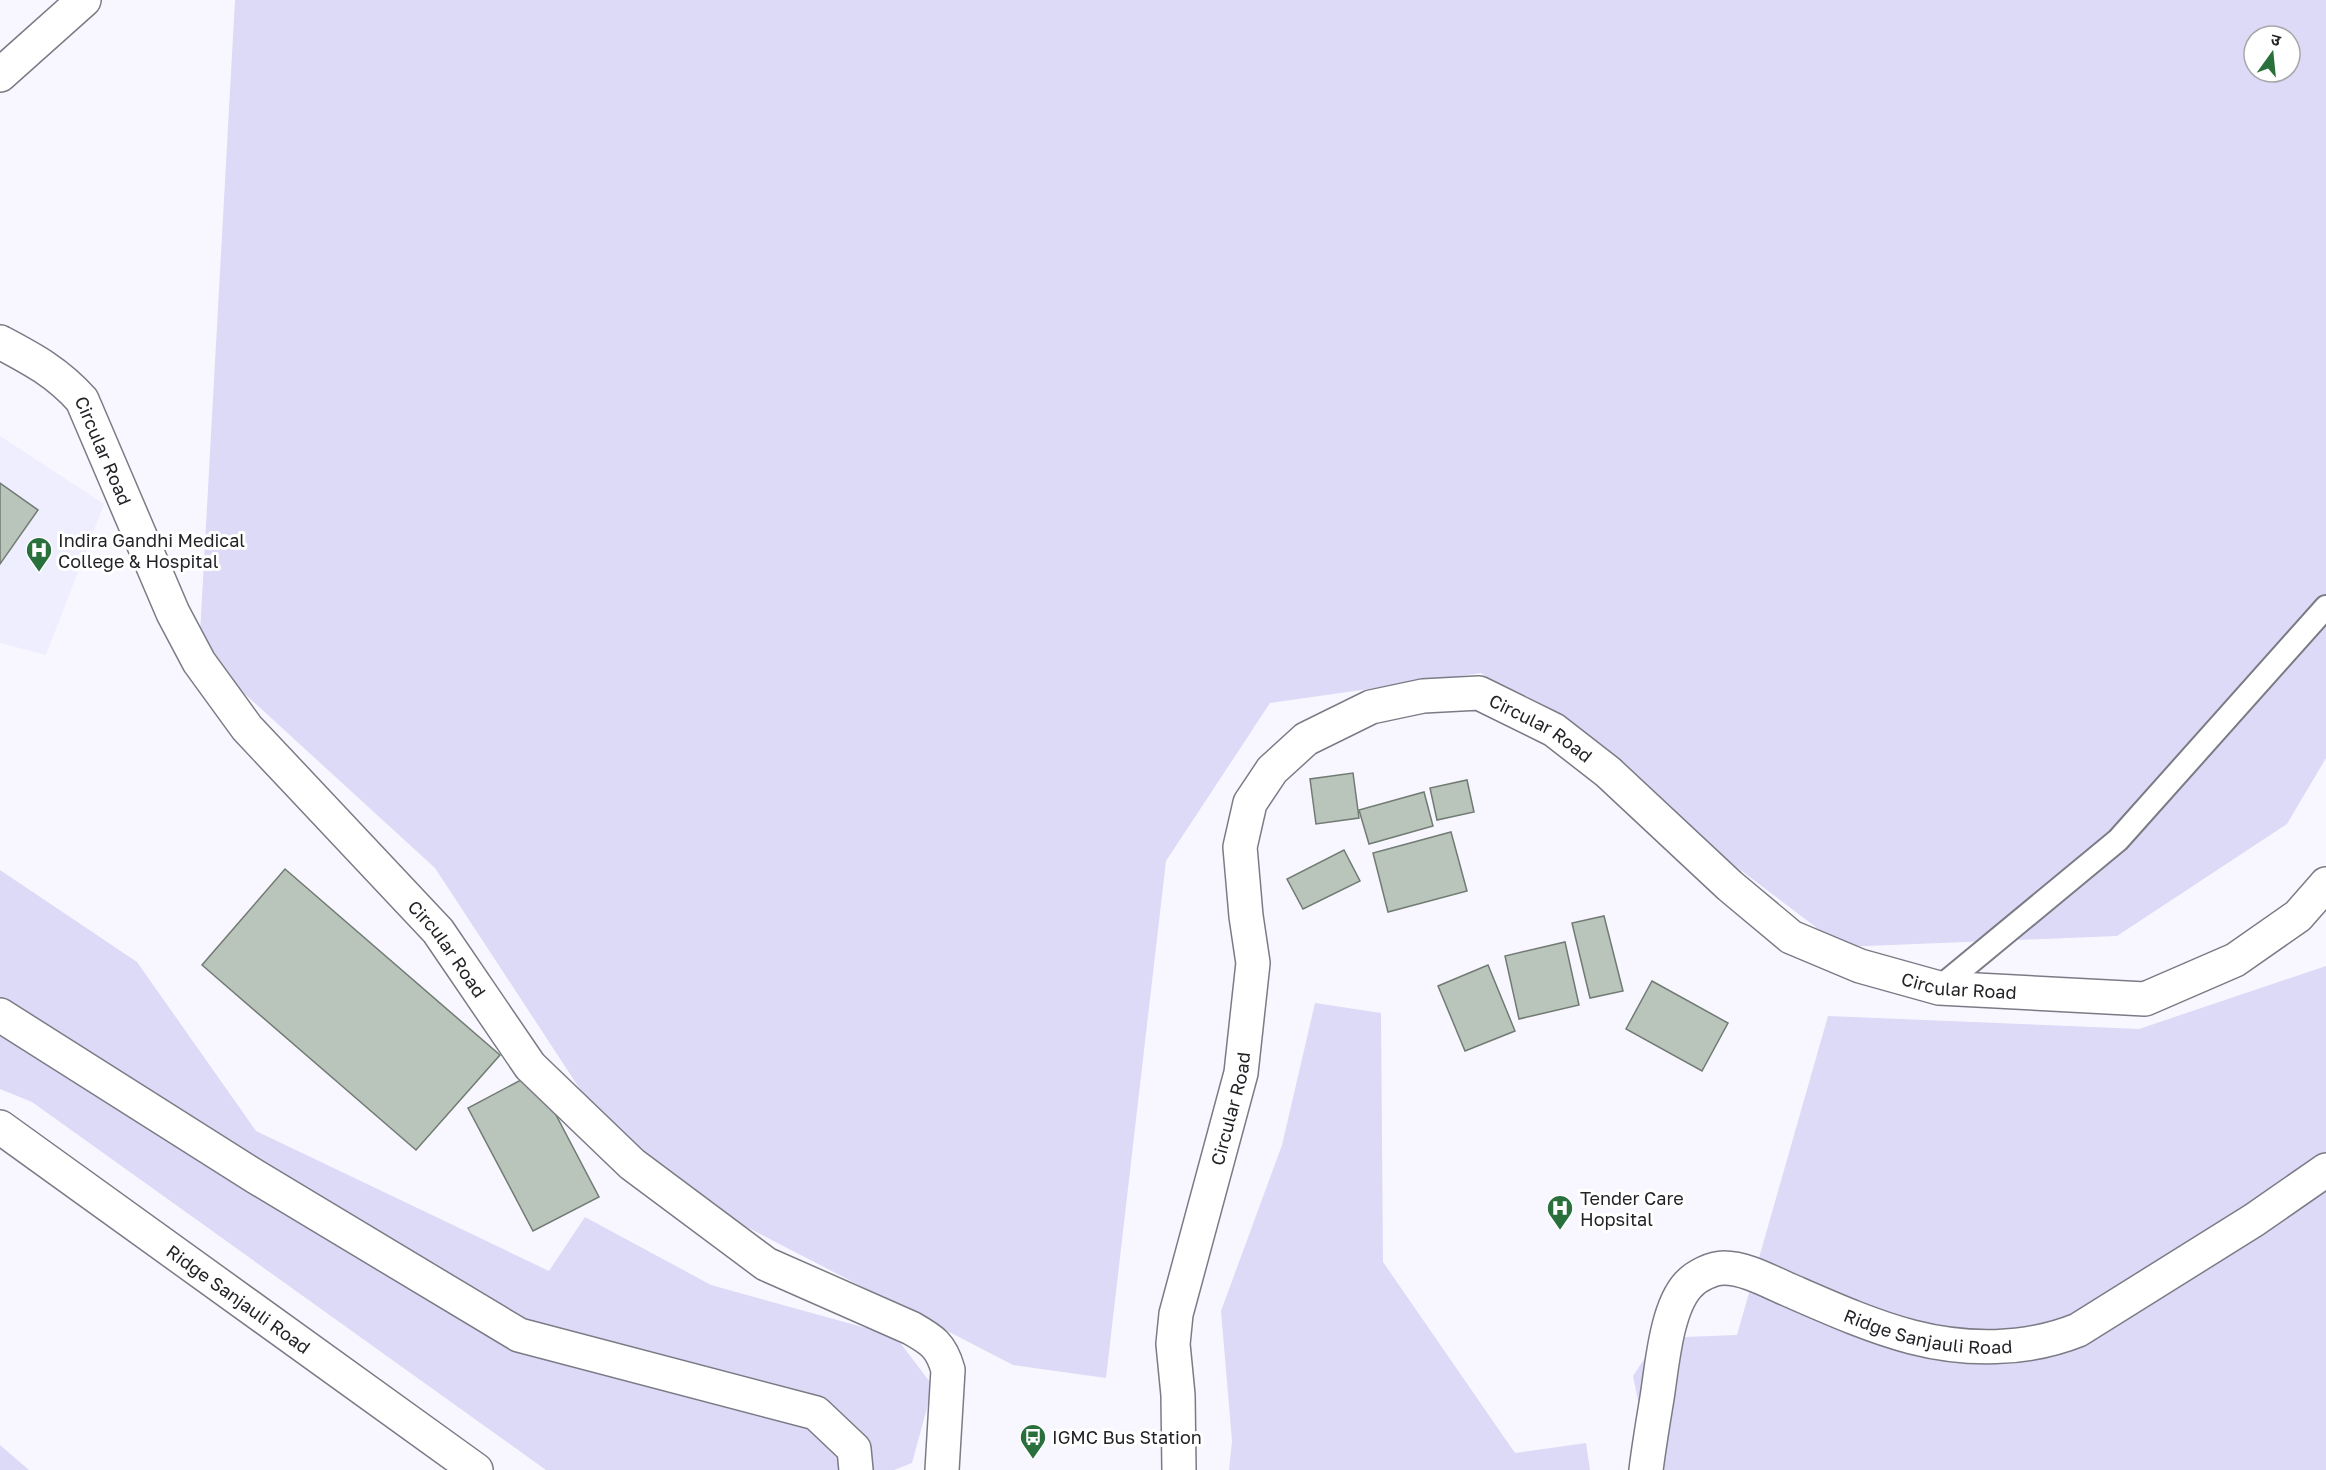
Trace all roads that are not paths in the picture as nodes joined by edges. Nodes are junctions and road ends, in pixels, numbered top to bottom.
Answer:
1 (84, 0) edge
2 (0, 75) edge
3 (0, 342) edge
4 (2326, 607) edge
5 (2326, 884) edge
6 (1939, 988) junction
7 (0, 1015) edge
8 (0, 1127) edge
9 (2326, 1170) edge
10 (476, 1470) edge
11 (856, 1470) edge
12 (942, 1470) edge
13 (1179, 1470) edge
14 (1646, 1470) edge

1 - 2 main road
3 - 12 main road, Circular Road
4 - 6 lane
5 - 6 main road, Circular Road
6 - 13 main road, Circular Road
7 - 11 main road
8 - 10 main road, Ridge Sanjauli Road
9 - 14 main road, Ridge Sanjauli Road

